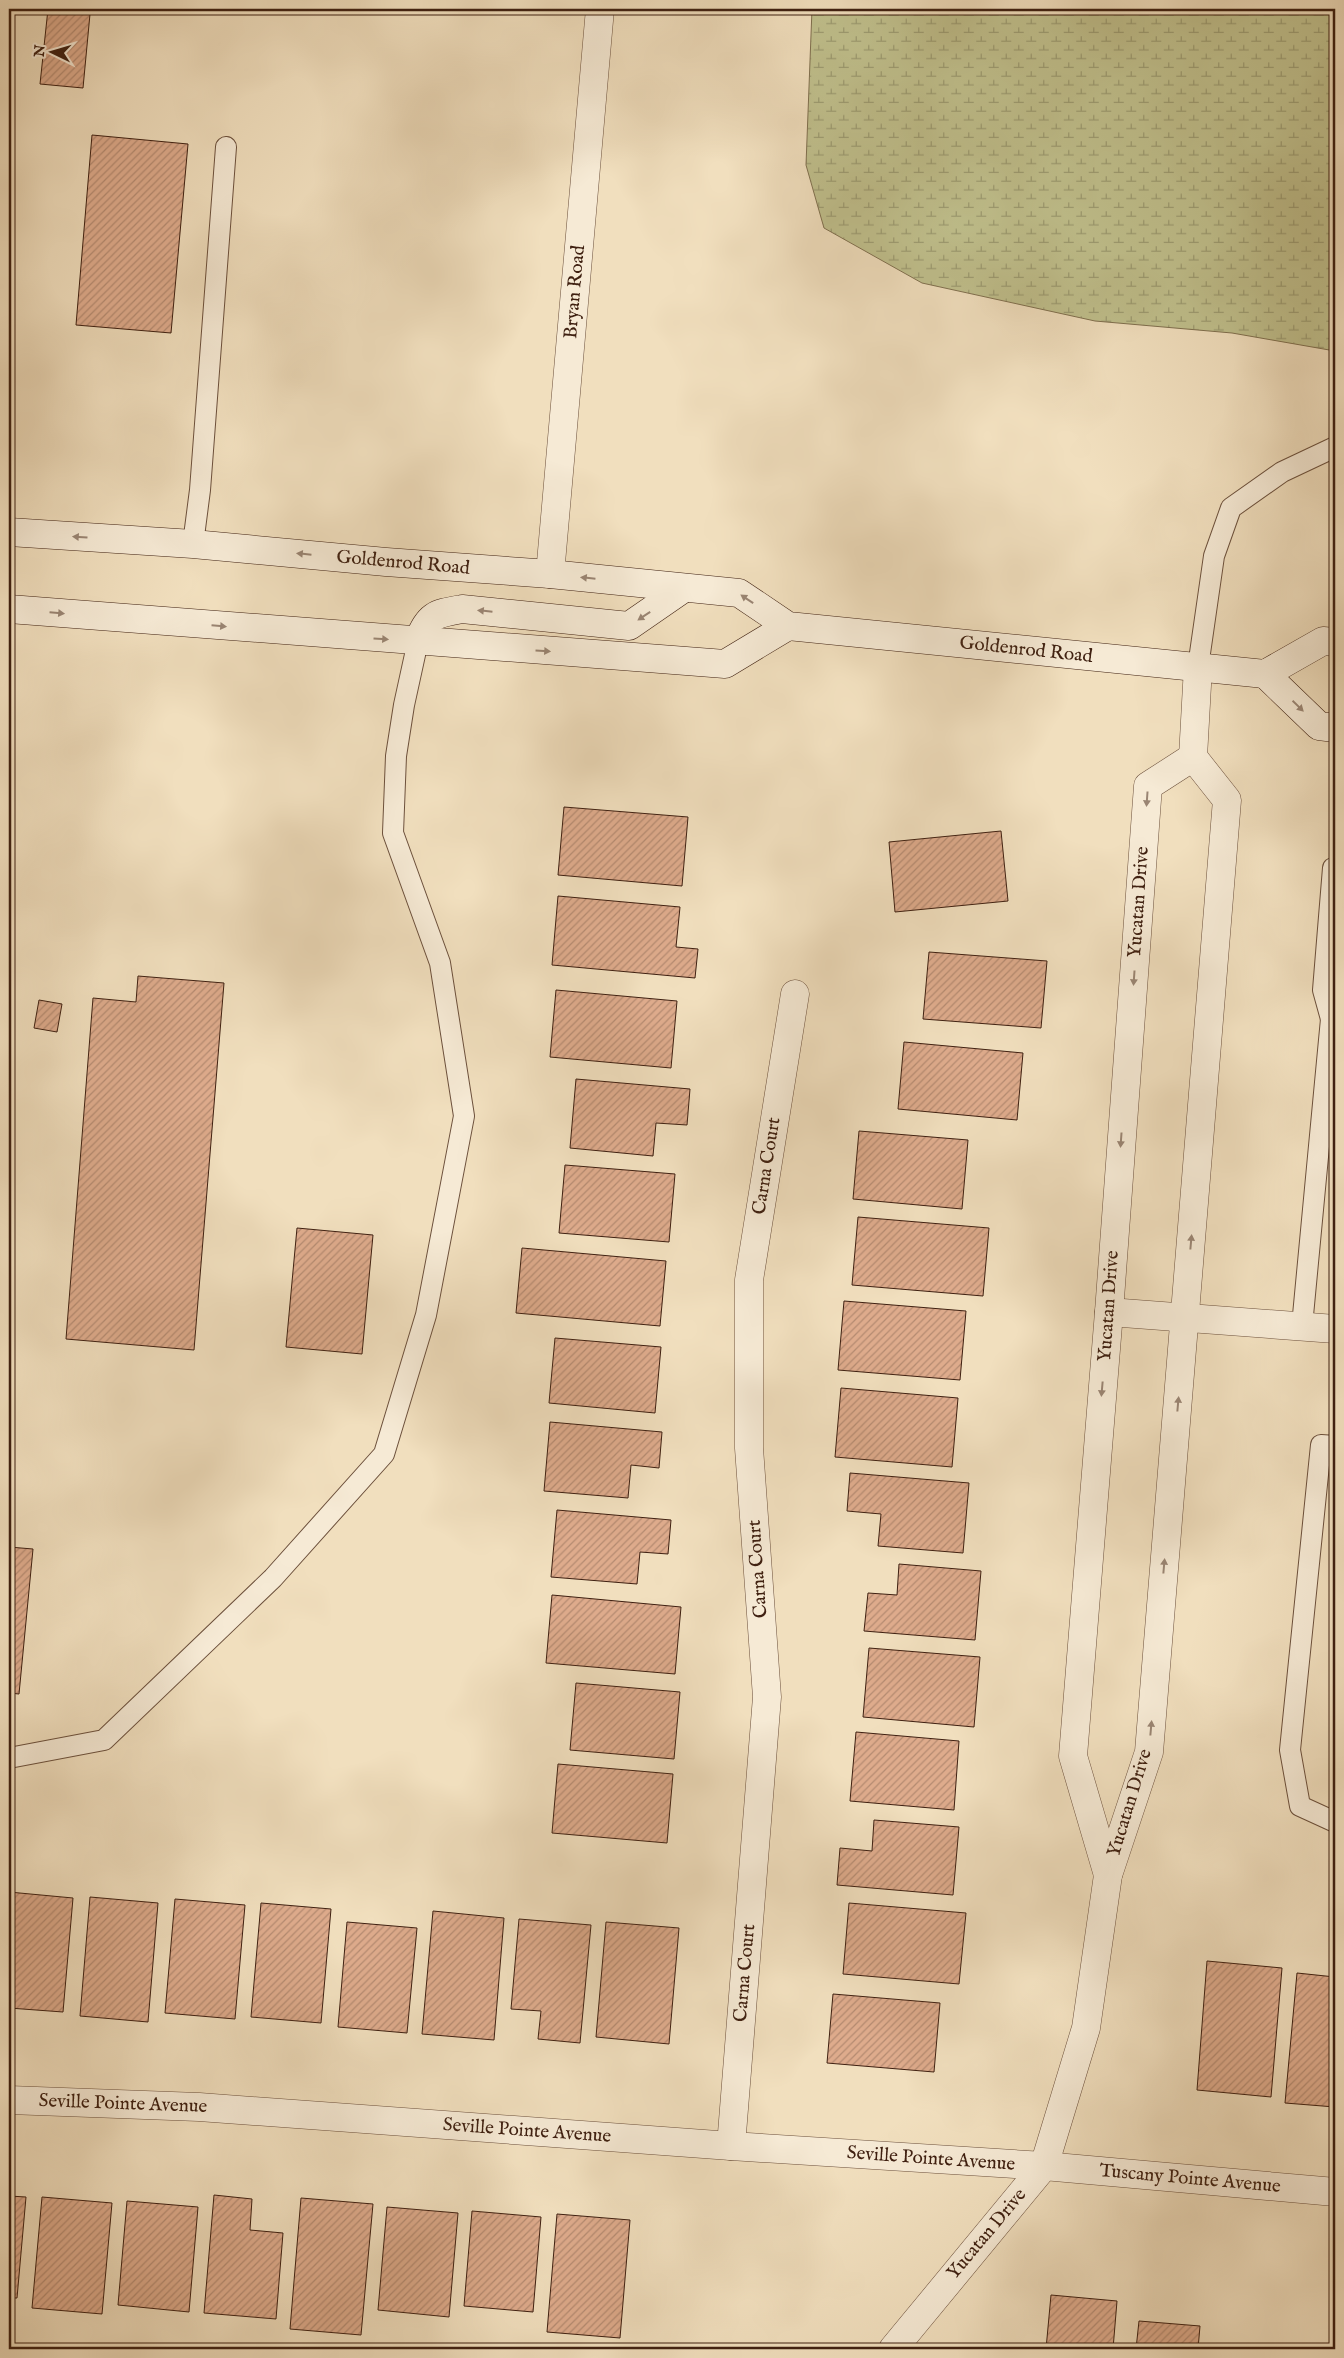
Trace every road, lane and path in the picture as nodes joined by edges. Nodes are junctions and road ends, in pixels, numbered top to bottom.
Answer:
1 (600, 9) edge
2 (226, 146) dead end
3 (1335, 447) edge
4 (9, 532) edge
5 (193, 544) junction
6 (550, 574) junction
7 (684, 588) junction
8 (9, 609) edge
9 (788, 626) junction
10 (418, 641) junction
11 (1335, 642) edge
12 (1198, 667) junction
13 (1265, 674) junction
14 (1335, 728) edge
15 (1193, 757) junction
16 (1335, 869) edge
17 (795, 994) dead end
18 (1333, 1020) edge
19 (1109, 1312) junction
20 (1185, 1318) junction
21 (1302, 1326) junction
22 (1335, 1329) edge
23 (1335, 1446) edge
24 (9, 1758) edge
25 (1335, 1822) edge
26 (1108, 1874) junction
27 (9, 2100) edge
28 (731, 2146) junction
29 (1044, 2166) junction
30 (1335, 2192) edge
31 (893, 2349) edge

1 - 6 street, Bryan Road
2 - 5 lane
3 - 12 lane
5 -> 4 street, Goldenrod Road
6 -> 5 street, Goldenrod Road
7 -> 6 street, Goldenrod Road
9 -> 7 street, Goldenrod Road
7 -> 10 street
8 -> 10 street
10 -> 9 street
9 - 12 street, Goldenrod Road
10 - 24 lane
11 - 13 street
12 - 13 street, Goldenrod Road
12 - 15 street
13 -> 14 street
15 -> 19 street, Yucatan Drive
20 -> 15 street, Yucatan Drive
16 - 18 lane
17 - 28 street, Carna Court
18 - 21 lane
19 - 20 street
19 -> 26 street, Yucatan Drive
20 - 21 street
26 -> 20 street, Yucatan Drive
21 - 22 street
23 - 25 lane
26 - 29 street, Yucatan Drive
27 - 28 street, Seville Pointe Avenue
28 - 29 street, Seville Pointe Avenue
29 - 30 street, Tuscany Pointe Avenue
29 - 31 street, Yucatan Drive

